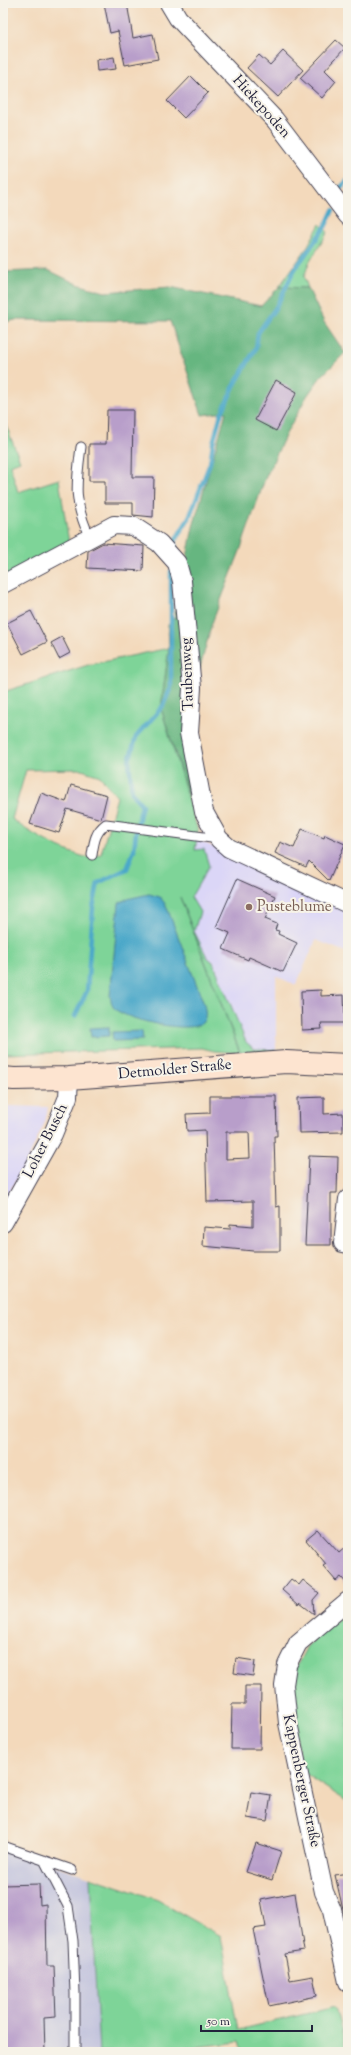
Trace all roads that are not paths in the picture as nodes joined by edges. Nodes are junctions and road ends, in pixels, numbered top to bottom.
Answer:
1 (169, 3) edge
2 (348, 216) edge
3 (81, 447) dead end
4 (90, 538) junction
5 (3, 584) edge
6 (219, 839) junction
7 (92, 855) dead end
8 (348, 904) edge
9 (348, 1065) edge
10 (3, 1078) edge
11 (69, 1078) junction
12 (348, 1199) edge
13 (5, 1214) edge
14 (348, 1244) edge
15 (348, 1601) edge
16 (3, 1846) edge
17 (44, 1860) junction
18 (72, 1870) dead end
19 (348, 1982) edge
20 (75, 2052) edge

1 - 2 street, Hiekepoden
3 - 4 lane
4 - 5 street, Taubenweg
4 - 6 street, Taubenweg
6 - 7 lane
6 - 8 street, Taubenweg
9 - 11 main road, Detmolder Straße
10 - 11 main road, Detmolder Straße
11 - 13 street, Loher Busch
12 - 14 street
15 - 19 street, Kappenberger Straße
16 - 17 lane
17 - 18 lane
17 - 20 lane

